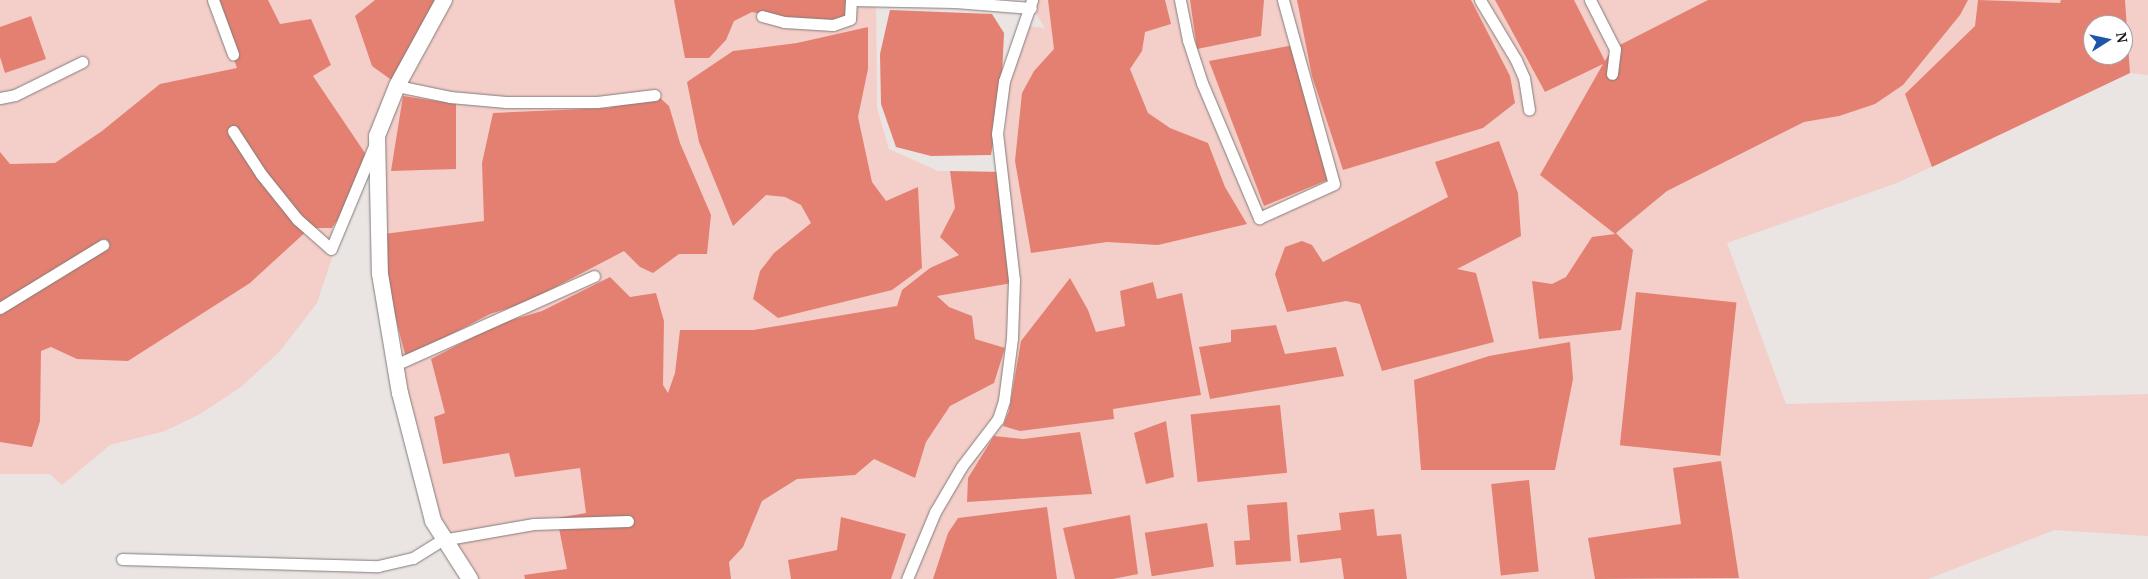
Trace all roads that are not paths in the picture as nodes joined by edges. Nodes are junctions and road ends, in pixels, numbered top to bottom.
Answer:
1 (213, 0) edge
2 (444, 0) edge
3 (851, 0) edge
4 (1180, 0) edge
5 (1283, 0) edge
6 (1480, 0) edge
7 (1590, 0) edge
8 (1032, 4) edge
9 (762, 16) dead end
10 (233, 54) dead end
11 (82, 62) dead end
12 (1612, 74) dead end
13 (397, 86) junction
14 (655, 94) dead end
15 (0, 98) edge
16 (1529, 110) dead end
17 (233, 130) dead end
18 (377, 136) junction
19 (103, 245) dead end
20 (594, 276) dead end
21 (0, 308) edge
22 (395, 365) junction
23 (628, 521) dead end
24 (442, 540) junction
25 (122, 559) dead end
26 (470, 579) edge
27 (907, 579) edge

1 - 10 street
2 - 13 street
3 - 8 street
3 - 9 street
4 - 5 street
6 - 16 street
7 - 12 street
8 - 27 street
11 - 15 street
13 - 14 street
13 - 18 street
17 - 18 street
18 - 22 street
19 - 21 street
20 - 22 street
22 - 24 street
23 - 24 street
24 - 25 street
24 - 26 street

